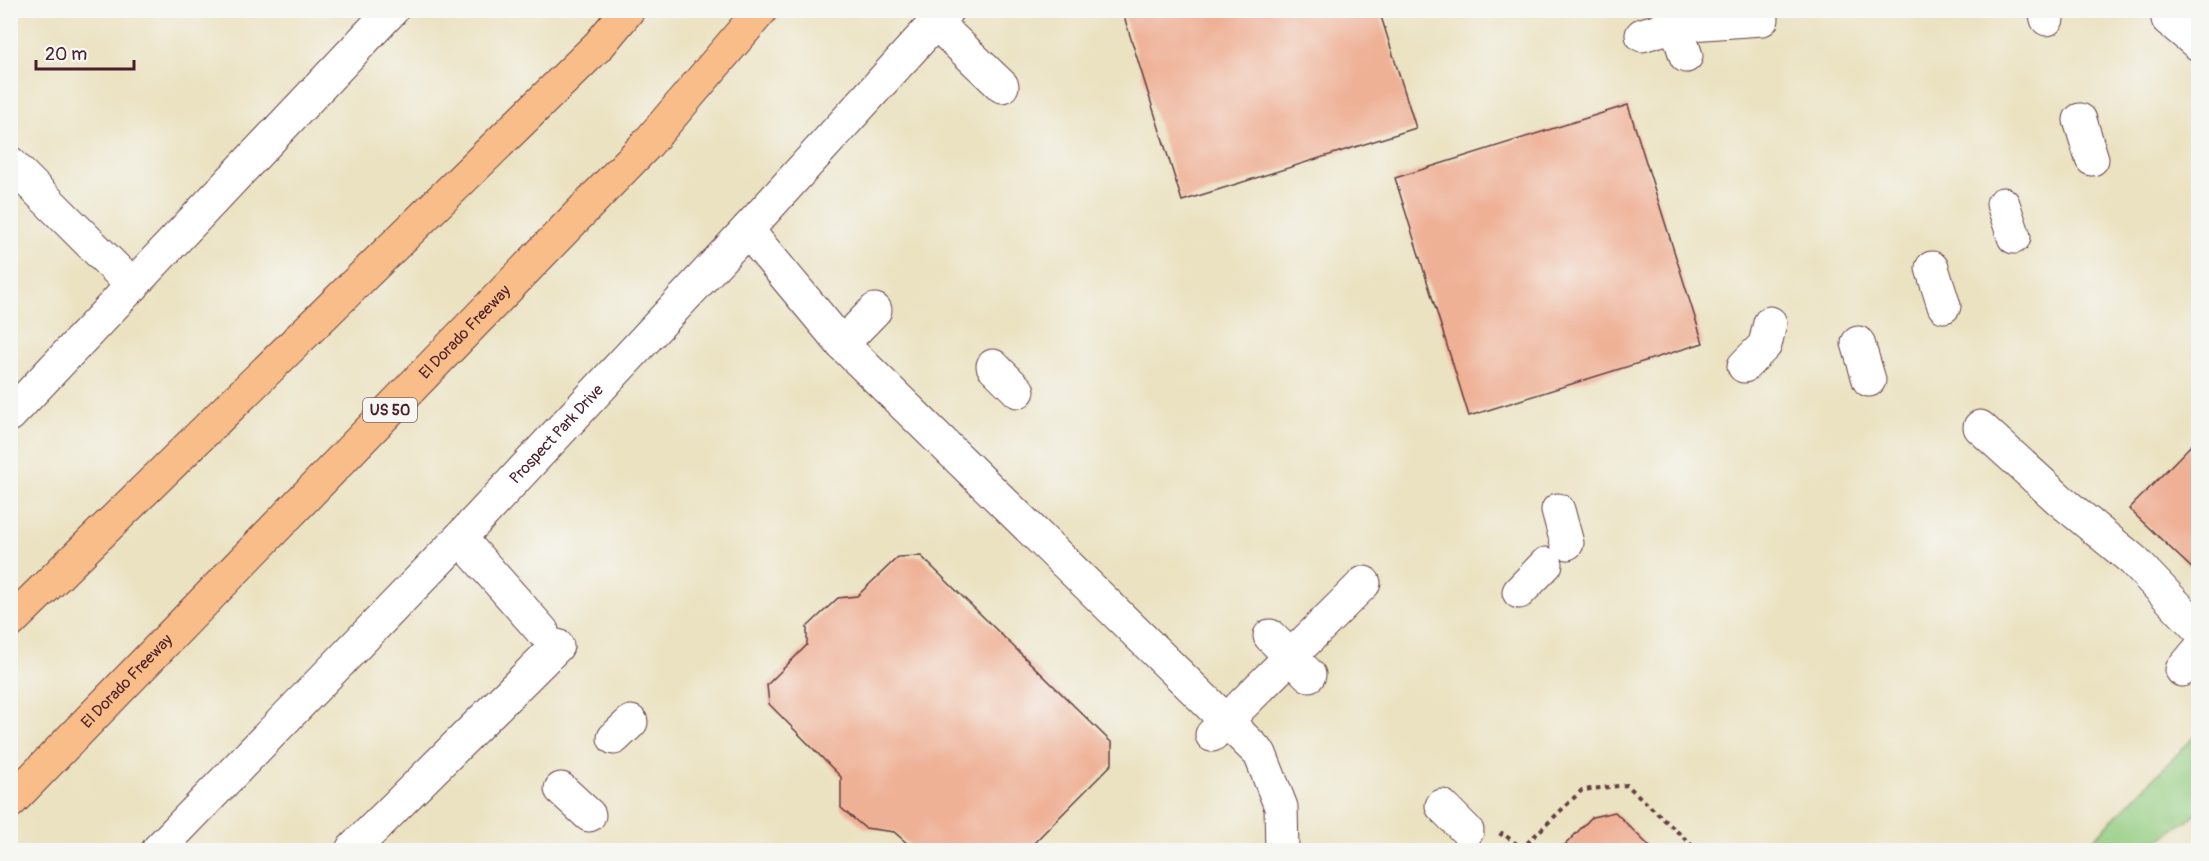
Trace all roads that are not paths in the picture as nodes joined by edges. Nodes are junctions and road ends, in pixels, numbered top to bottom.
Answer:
1 (392, 10) edge
2 (628, 10) edge
3 (762, 10) edge
4 (1760, 10) edge
5 (941, 16) edge
6 (1673, 18) edge
7 (2169, 19) dead end
8 (1642, 35) dead end
9 (2199, 44) edge
10 (1686, 56) dead end
11 (1002, 86) dead end
12 (2080, 120) dead end
13 (2092, 159) dead end
14 (10, 163) edge
15 (2003, 204) dead end
16 (747, 230) junction
17 (2014, 237) dead end
18 (1932, 268) dead end
19 (133, 286) junction
20 (1944, 306) dead end
21 (875, 310) dead end
22 (1770, 323) dead end
23 (842, 344) junction
24 (1858, 344) dead end
25 (993, 366) dead end
26 (1744, 366) dead end
27 (1869, 380) dead end
28 (1018, 391) dead end
29 (10, 415) edge
30 (1980, 427) dead end
31 (1558, 510) dead end
32 (460, 538) junction
33 (1364, 583) dead end
34 (1519, 592) dead end
35 (10, 622) edge
36 (2199, 628) edge
37 (1219, 728) junction
38 (561, 789) dead end
39 (10, 802) edge
40 (1442, 806) dead end
41 (589, 815) dead end
42 (1482, 835) road end
43 (1276, 845) edge
44 (158, 850) edge
45 (352, 850) edge

1 - 19 street
2 - 35 highway
3 - 39 highway, El Dorado Freeway / US 50
4 - 6 street
5 - 11 street
5 - 16 street, Prospect Park Drive
6 - 8 street
6 - 10 street
7 - 9 street
12 - 13 street
14 - 19 street
15 - 17 street
16 - 23 street
16 - 32 street, Prospect Park Drive
18 - 20 street
19 - 29 street
21 - 23 street
22 - 26 street
23 - 37 street
24 - 27 street
25 - 28 street
30 - 36 street
31 - 34 street
32 - 44 street, Prospect Park Drive
32 - 45 street
33 - 37 street
37 - 43 street
38 - 41 street
40 - 42 street

